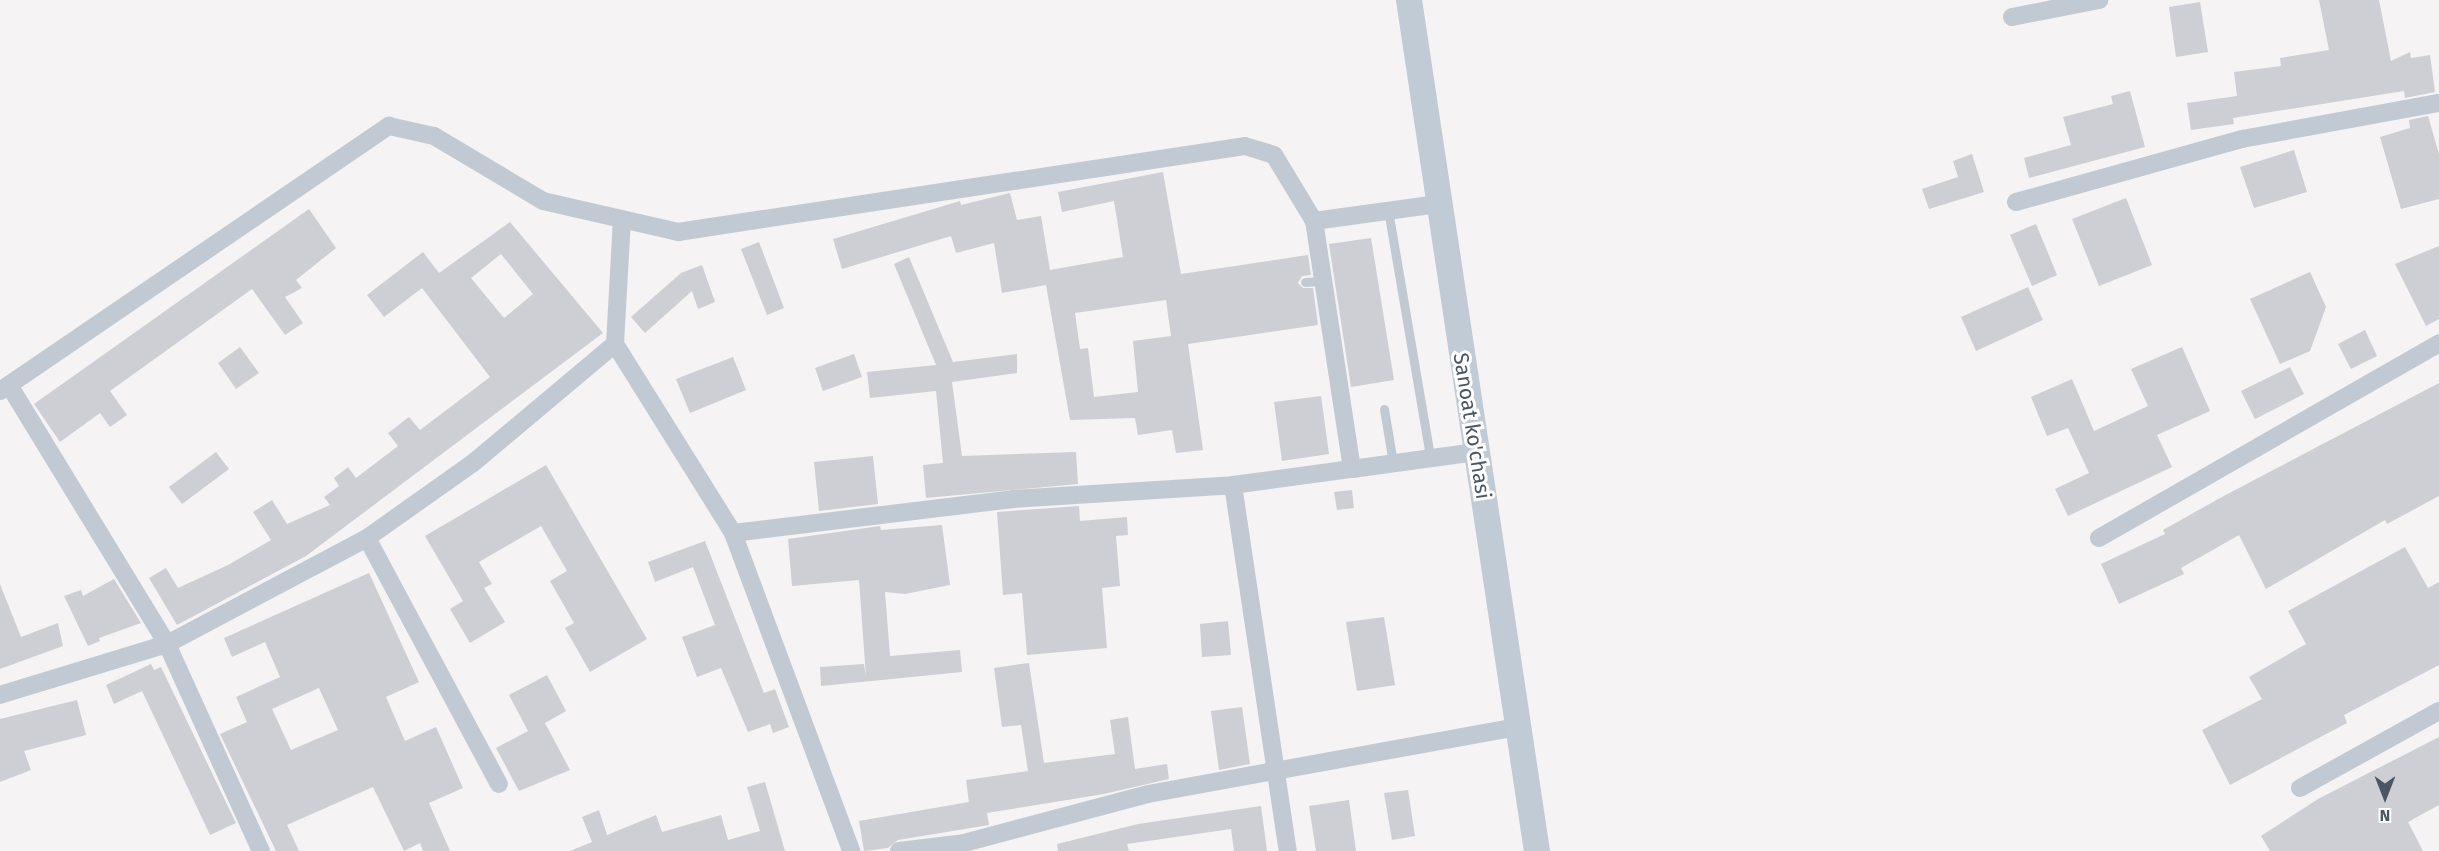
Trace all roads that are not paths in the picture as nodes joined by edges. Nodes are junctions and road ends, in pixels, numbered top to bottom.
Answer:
1 (1409, 0) edge
2 (2099, 0) edge
3 (2012, 17) dead end
4 (2439, 103) edge
5 (2016, 202) dead end
6 (1438, 204) junction
7 (1388, 210) junction
8 (622, 219) junction
9 (1314, 221) junction
10 (2439, 343) edge
11 (615, 344) junction
12 (4, 388) edge
13 (1384, 409) dead end
14 (1476, 452) junction
15 (1430, 458) junction
16 (1393, 463) junction
17 (1352, 469) junction
18 (1233, 485) junction
19 (733, 533) junction
20 (367, 538) junction
21 (2099, 538) dead end
22 (167, 644) junction
23 (0, 695) edge
24 (2439, 711) edge
25 (1518, 727) junction
26 (1274, 771) junction
27 (499, 784) dead end
28 (2300, 788) dead end
29 (261, 851) edge
30 (851, 851) edge
31 (899, 851) edge
32 (1288, 851) edge
33 (1537, 851) edge

1 - 6 main road, Sanoat ko'chasi
2 - 3 street
4 - 5 street
6 - 7 street
6 - 14 main road, Sanoat ko'chasi
7 - 9 street
7 - 15 lane
8 - 9 street
8 - 11 street
8 - 12 street
9 - 17 street
10 - 21 street
11 - 19 street
11 - 20 street
12 - 22 street
13 - 16 lane
14 - 15 street
14 - 25 main road, Sanoat ko'chasi
15 - 16 street
16 - 17 street
17 - 18 street
18 - 19 street
18 - 26 street
19 - 30 street
20 - 22 street
20 - 27 street
22 - 23 street
22 - 29 street
24 - 28 street
25 - 26 street
25 - 33 main road, Sanoat ko'chasi
26 - 31 street
26 - 32 street

